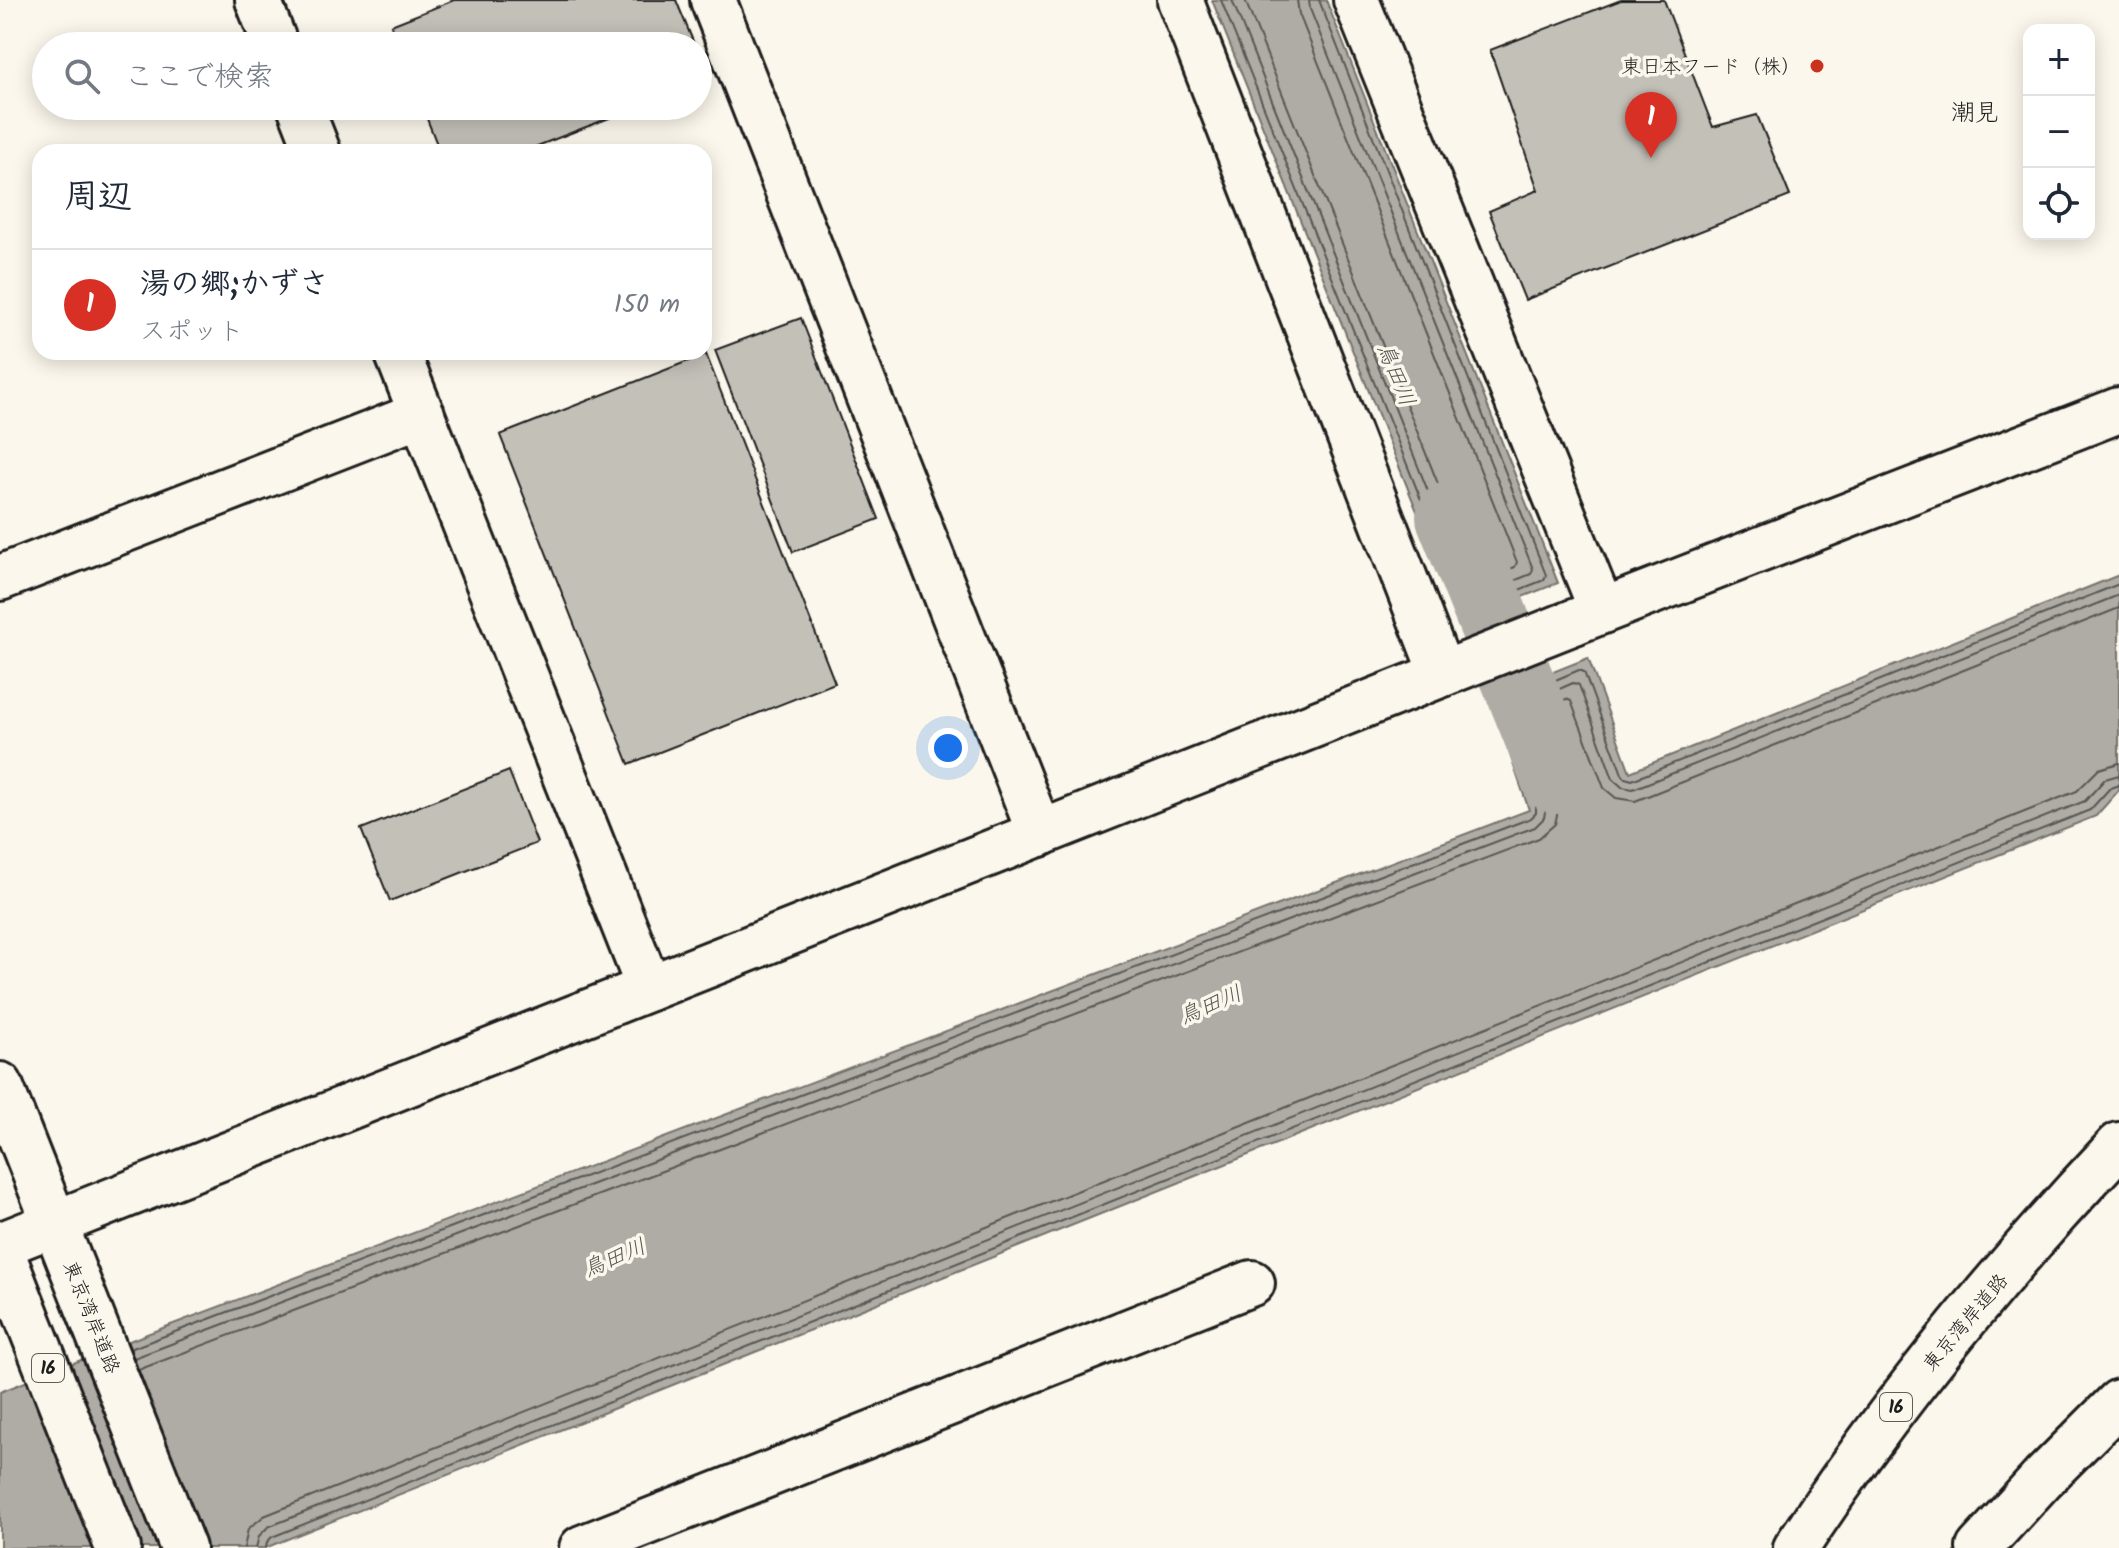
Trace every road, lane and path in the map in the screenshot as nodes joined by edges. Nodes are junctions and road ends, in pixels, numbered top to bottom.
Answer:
1 (258, 0) edge
2 (713, 0) edge
3 (1180, 0) edge
4 (1356, 0) edge
5 (271, 32) edge
6 (305, 120) edge
7 (315, 144) edge
8 (400, 360) edge
9 (2119, 410) edge
10 (422, 414) junction
11 (0, 578) edge
12 (1588, 616) junction
13 (1456, 668) junction
14 (1040, 834) junction
15 (649, 988) junction
16 (0, 1085) edge
17 (2119, 1145) edge
18 (2119, 1178) edge
19 (55, 1223) junction
20 (0, 1246) edge
21 (2005, 1273) junction
22 (1252, 1283) dead end
23 (2119, 1402) edge
24 (118, 1548) edge
25 (183, 1548) edge
26 (582, 1548) edge
27 (1796, 1548) edge
28 (1979, 1548) edge

1 - 5 main road
2 - 14 main road
3 - 13 main road
4 - 12 main road
6 - 7 main road
8 - 10 main road
9 - 12 main road
10 - 11 main road
10 - 15 main road
12 - 13 main road
13 - 14 main road
14 - 15 main road
15 - 19 main road
16 - 19 main road, 東京湾岸道路
17 - 21 main road, 東京湾岸道路 / 16
18 - 21 main road
19 - 20 main road
19 - 25 main road, 東京湾岸道路
20 - 24 main road, 16
21 - 27 main road, 東京湾岸道路 / 16
22 - 26 main road
23 - 28 main road

